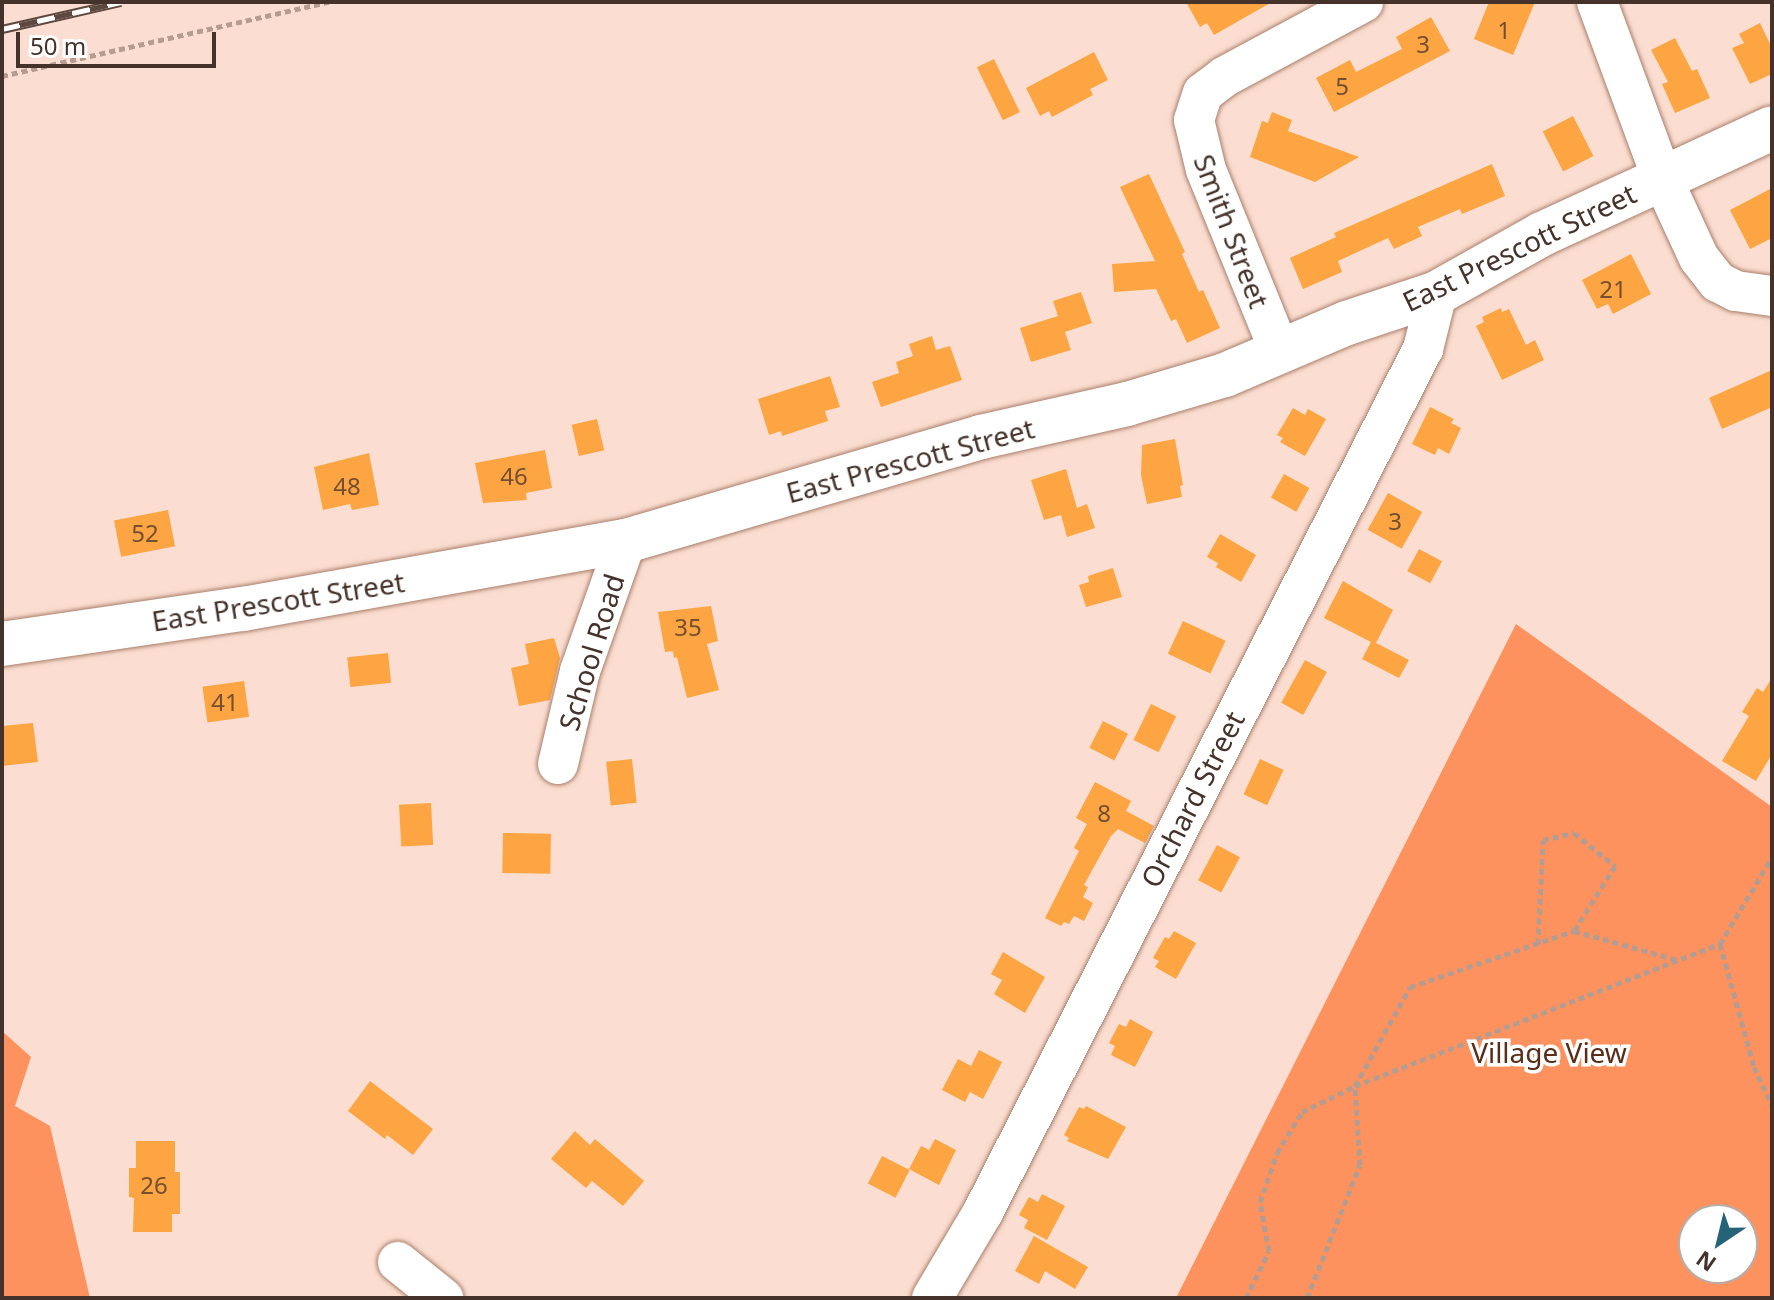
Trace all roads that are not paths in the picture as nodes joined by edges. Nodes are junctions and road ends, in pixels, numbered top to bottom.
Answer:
1 (1363, 2) edge
2 (1597, 2) edge
3 (1772, 128) edge
4 (1662, 178) junction
5 (1437, 293) junction
6 (1772, 296) edge
7 (1280, 352) junction
8 (626, 541) junction
9 (2, 644) edge
10 (558, 764) dead end
11 (398, 1262) dead end
12 (443, 1298) edge
13 (932, 1298) edge

1 - 7 street, Smith Street
2 - 4 street
3 - 4 main road, East Prescott Street
4 - 5 main road, East Prescott Street
4 - 6 street
5 - 7 main road, East Prescott Street
5 - 13 street, Orchard Street
7 - 8 main road, East Prescott Street
8 - 9 main road, East Prescott Street
8 - 10 street, School Road
11 - 12 street

